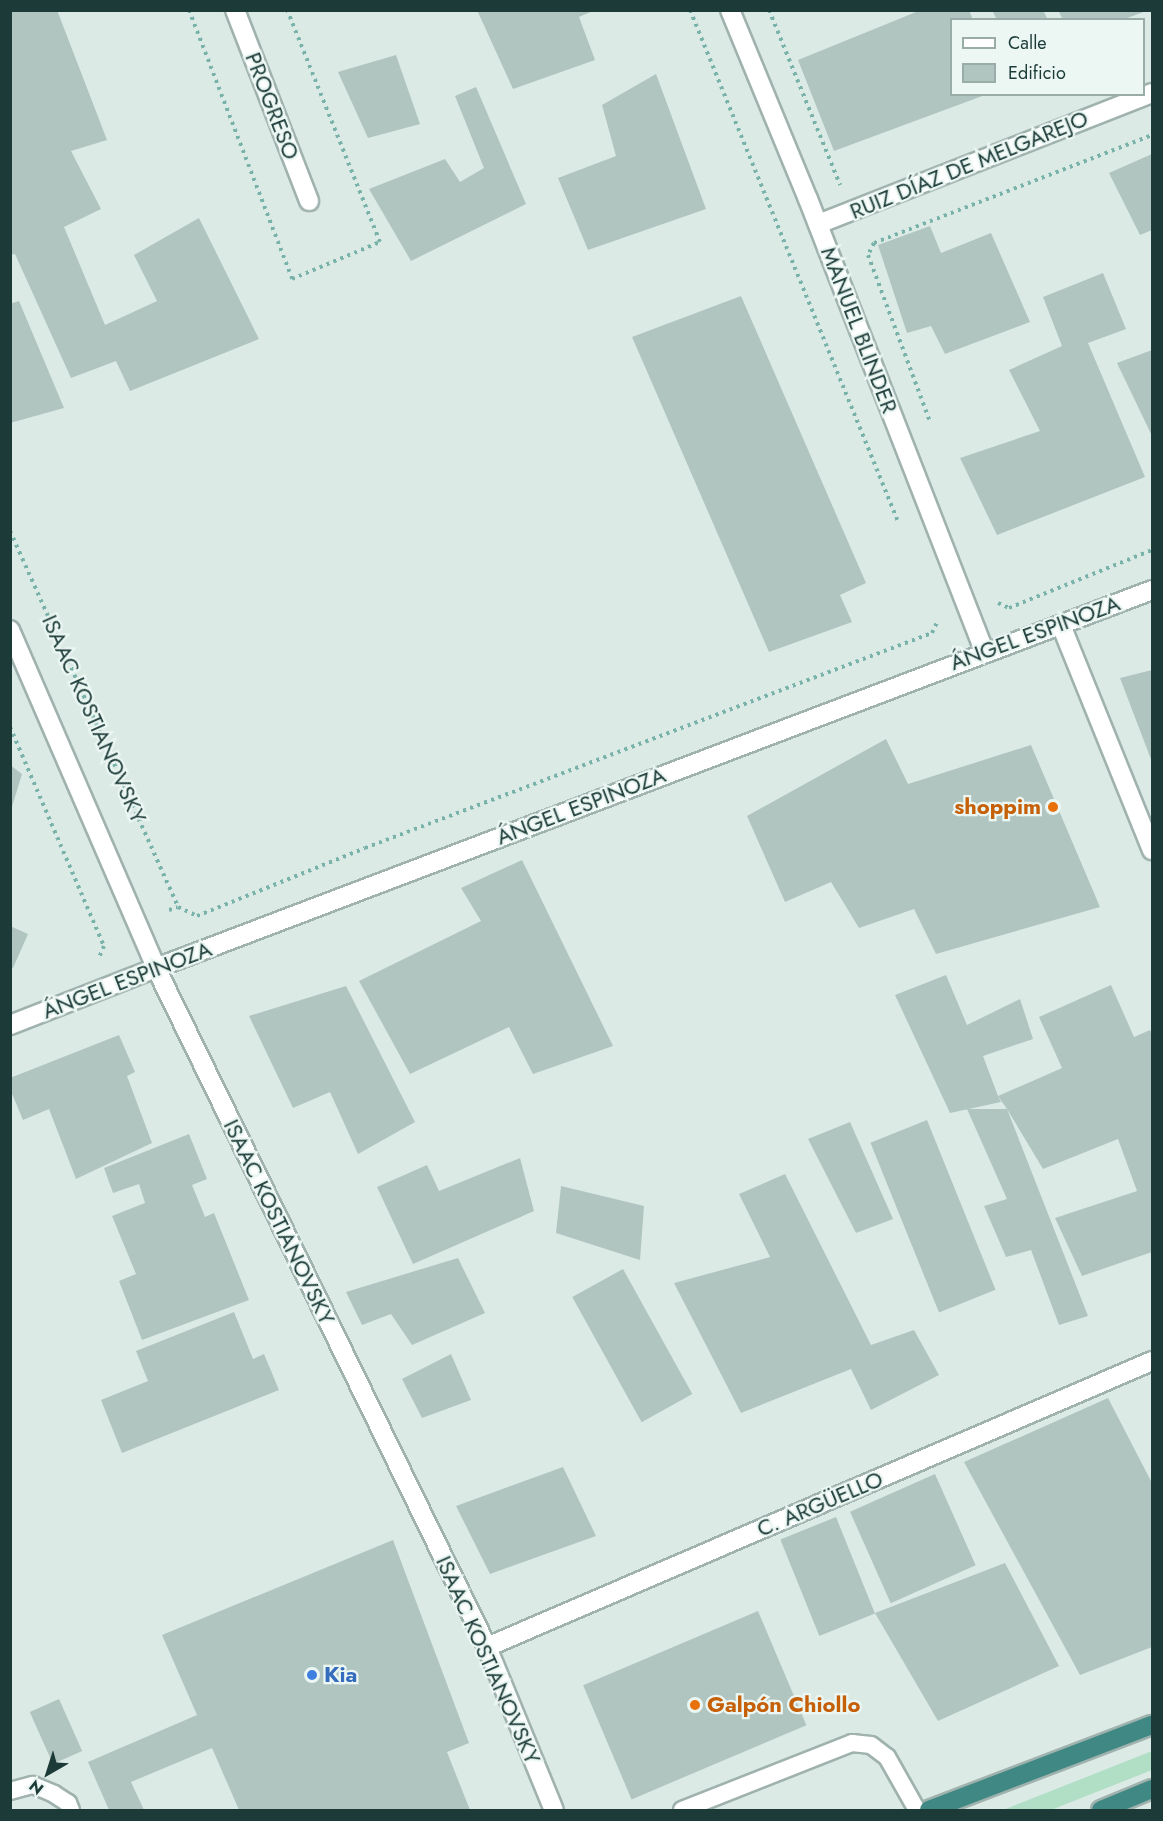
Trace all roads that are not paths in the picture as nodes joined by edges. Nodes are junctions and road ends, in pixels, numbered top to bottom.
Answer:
1 (235, 10) edge
2 (730, 10) edge
3 (1144, 96) edge
4 (309, 201) dead end
5 (818, 225) junction
6 (1152, 590) edge
7 (1061, 625) junction
8 (10, 630) edge
9 (984, 651) junction
10 (1152, 850) edge
11 (156, 968) junction
12 (10, 1025) edge
13 (1152, 1361) edge
14 (487, 1647) junction
15 (1152, 1725) edge
16 (1152, 1789) edge
17 (10, 1791) edge
18 (71, 1810) edge
19 (554, 1810) edge
20 (682, 1810) edge
21 (917, 1810) edge
22 (928, 1810) edge
23 (1101, 1810) edge

1 - 4 street, PROGRESO
2 - 5 street, MANUEL BLINDER
3 - 5 street, RUIZ DÍAZ DE MELGAREJO
5 - 9 street, MANUEL BLINDER
6 - 7 street, ÁNGEL ESPINOZA
7 - 9 street, ÁNGEL ESPINOZA
7 - 10 street
8 - 11 street, ISAAC KOSTIANOVSKY
9 - 11 street, ÁNGEL ESPINOZA
11 - 12 street, ÁNGEL ESPINOZA
11 - 14 street, ISAAC KOSTIANOVSKY
13 - 14 street, C. ARGÜELLO
14 - 19 street, ISAAC KOSTIANOVSKY
15 - 22 highway
16 - 23 highway
17 - 18 lane
20 - 21 lane

